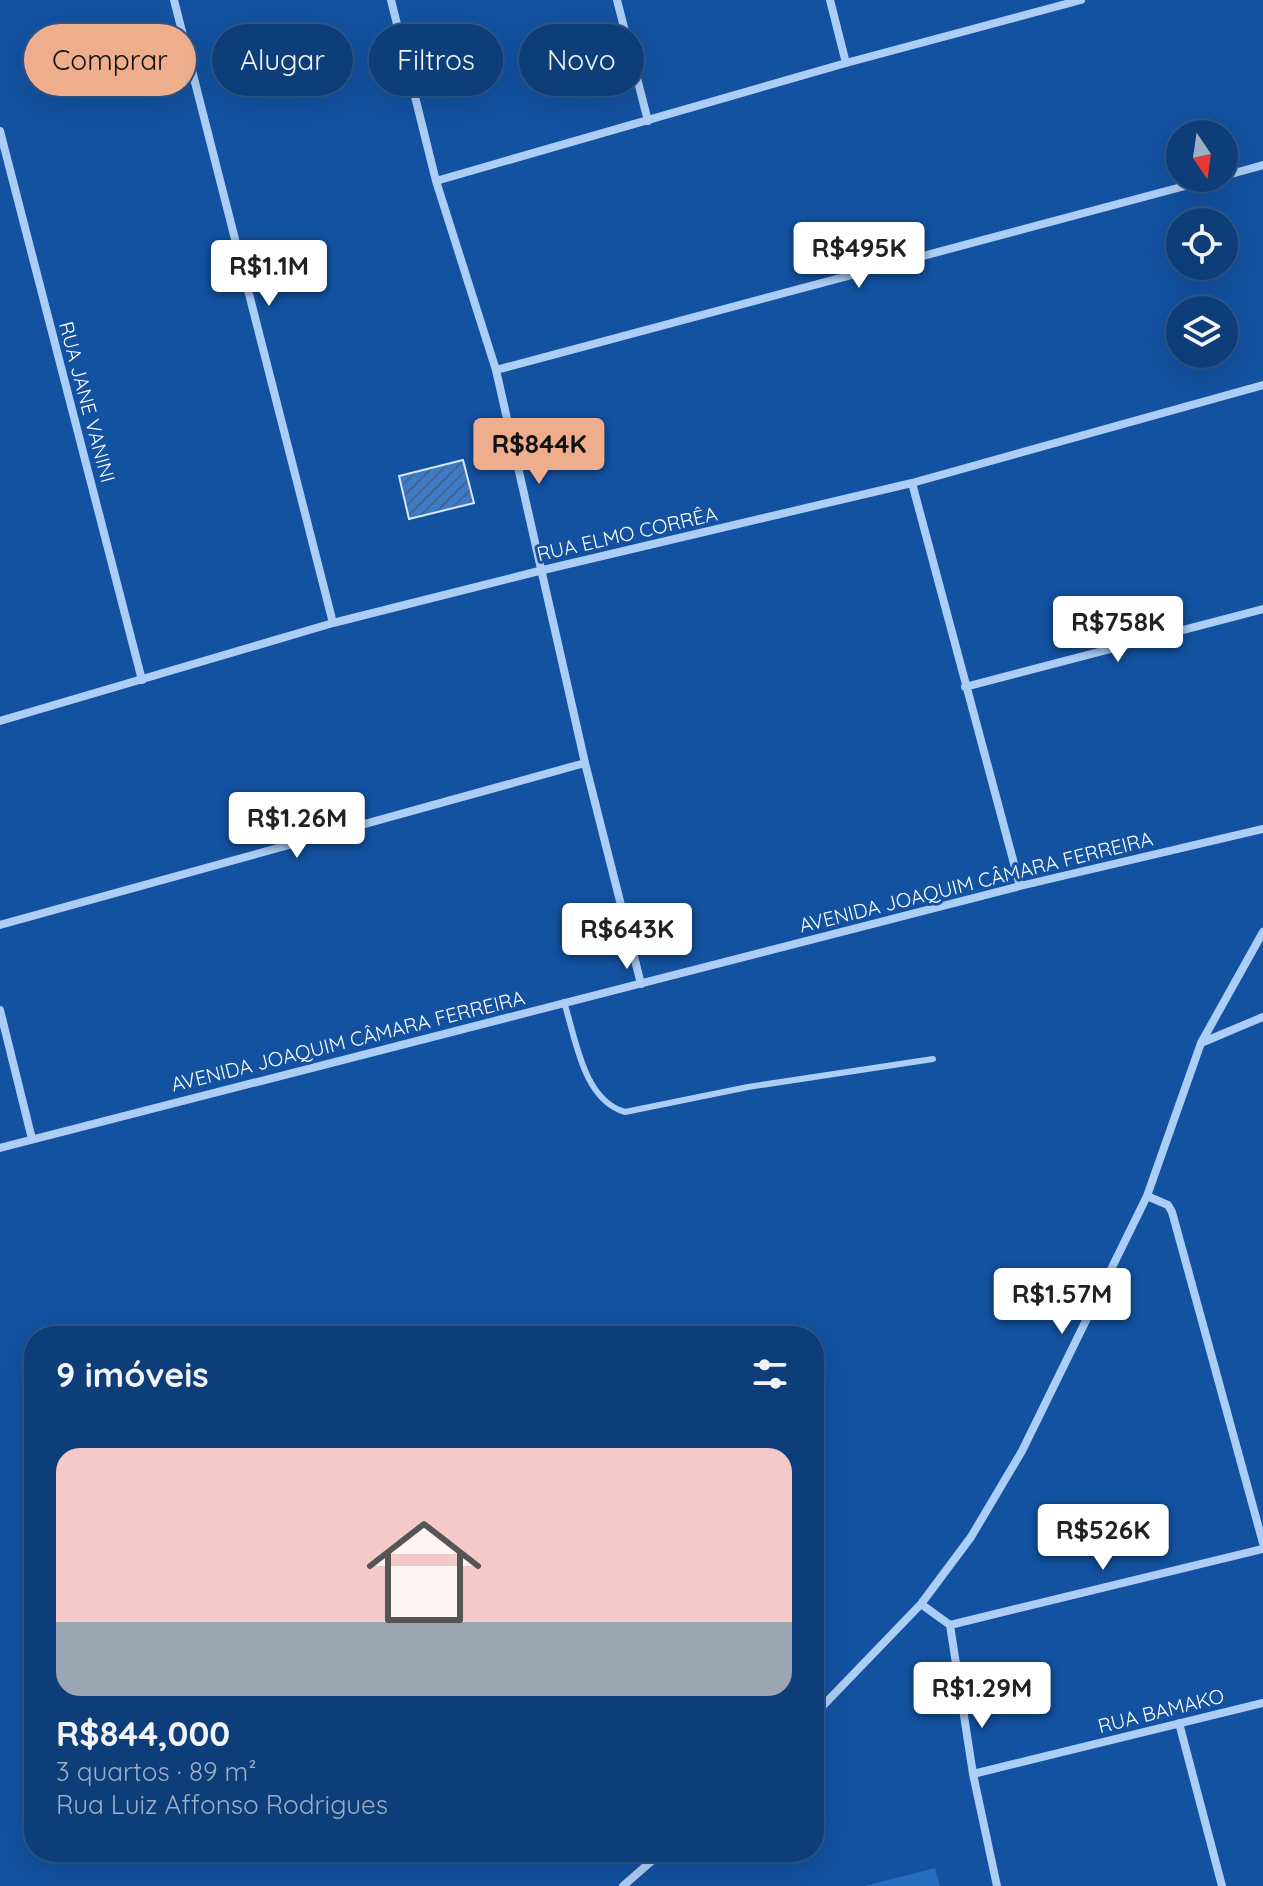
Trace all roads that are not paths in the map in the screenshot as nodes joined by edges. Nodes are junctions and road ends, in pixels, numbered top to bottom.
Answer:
1 (174, 0) edge
2 (391, 0) edge
3 (617, 0) edge
4 (830, 0) edge
5 (1081, 0) edge
6 (1055, 3) edge
7 (846, 63) junction
8 (648, 121) junction
9 (0, 131) edge
10 (1263, 165) edge
11 (1238, 172) edge
12 (436, 181) junction
13 (1166, 191) edge
14 (496, 370) junction
15 (1263, 385) edge
16 (912, 483) junction
17 (543, 570) junction
18 (1263, 609) edge
19 (333, 623) junction
20 (142, 680) junction
21 (965, 687) junction
22 (0, 721) edge
23 (585, 763) junction
24 (1263, 829) edge
25 (1020, 886) junction
26 (0, 925) edge
27 (1263, 932) edge
28 (641, 984) junction
29 (564, 1002) junction
30 (0, 1010) edge
31 (1263, 1017) edge
32 (1201, 1043) junction
33 (933, 1059) dead end
34 (32, 1139) junction
35 (0, 1148) edge
36 (1147, 1196) junction
37 (1263, 1543) edge
38 (1263, 1549) edge
39 (921, 1604) junction
40 (950, 1625) junction
41 (1263, 1703) edge
42 (824, 1705) edge
43 (1179, 1723) junction
44 (973, 1774) junction
45 (651, 1862) edge
46 (623, 1886) edge
47 (997, 1886) edge
48 (1222, 1886) edge

1 - 19 street
2 - 12 street
3 - 8 street
4 - 7 street
5 - 6 street
6 - 7 street
7 - 8 street
8 - 12 street
9 - 20 street, RUA JANE VANINI
10 - 11 street
12 - 14 street
13 - 14 street
14 - 17 street
15 - 16 street, RUA ELMO CORRÊA
16 - 17 street, RUA ELMO CORRÊA
16 - 21 street
17 - 19 street, RUA ELMO CORRÊA
17 - 23 street
18 - 21 street
19 - 20 street, RUA ELMO CORRÊA
20 - 22 street, RUA ELMO CORRÊA
21 - 25 street
23 - 26 street
23 - 28 street
24 - 25 street, AVENIDA JOAQUIM CÂMARA FERREIRA
25 - 28 street, AVENIDA JOAQUIM CÂMARA FERREIRA
27 - 32 street
28 - 29 street, AVENIDA JOAQUIM CÂMARA FERREIRA
29 - 33 lane
29 - 34 street, AVENIDA JOAQUIM CÂMARA FERREIRA
30 - 34 street
31 - 32 street
32 - 36 street
34 - 35 street, AVENIDA JOAQUIM CÂMARA FERREIRA
36 - 37 street
36 - 39 street
38 - 40 street
39 - 40 street
39 - 42 street
40 - 44 street
41 - 43 street, RUA BAMAKO
43 - 44 street, RUA BAMAKO
43 - 48 street
44 - 47 street
45 - 46 street

